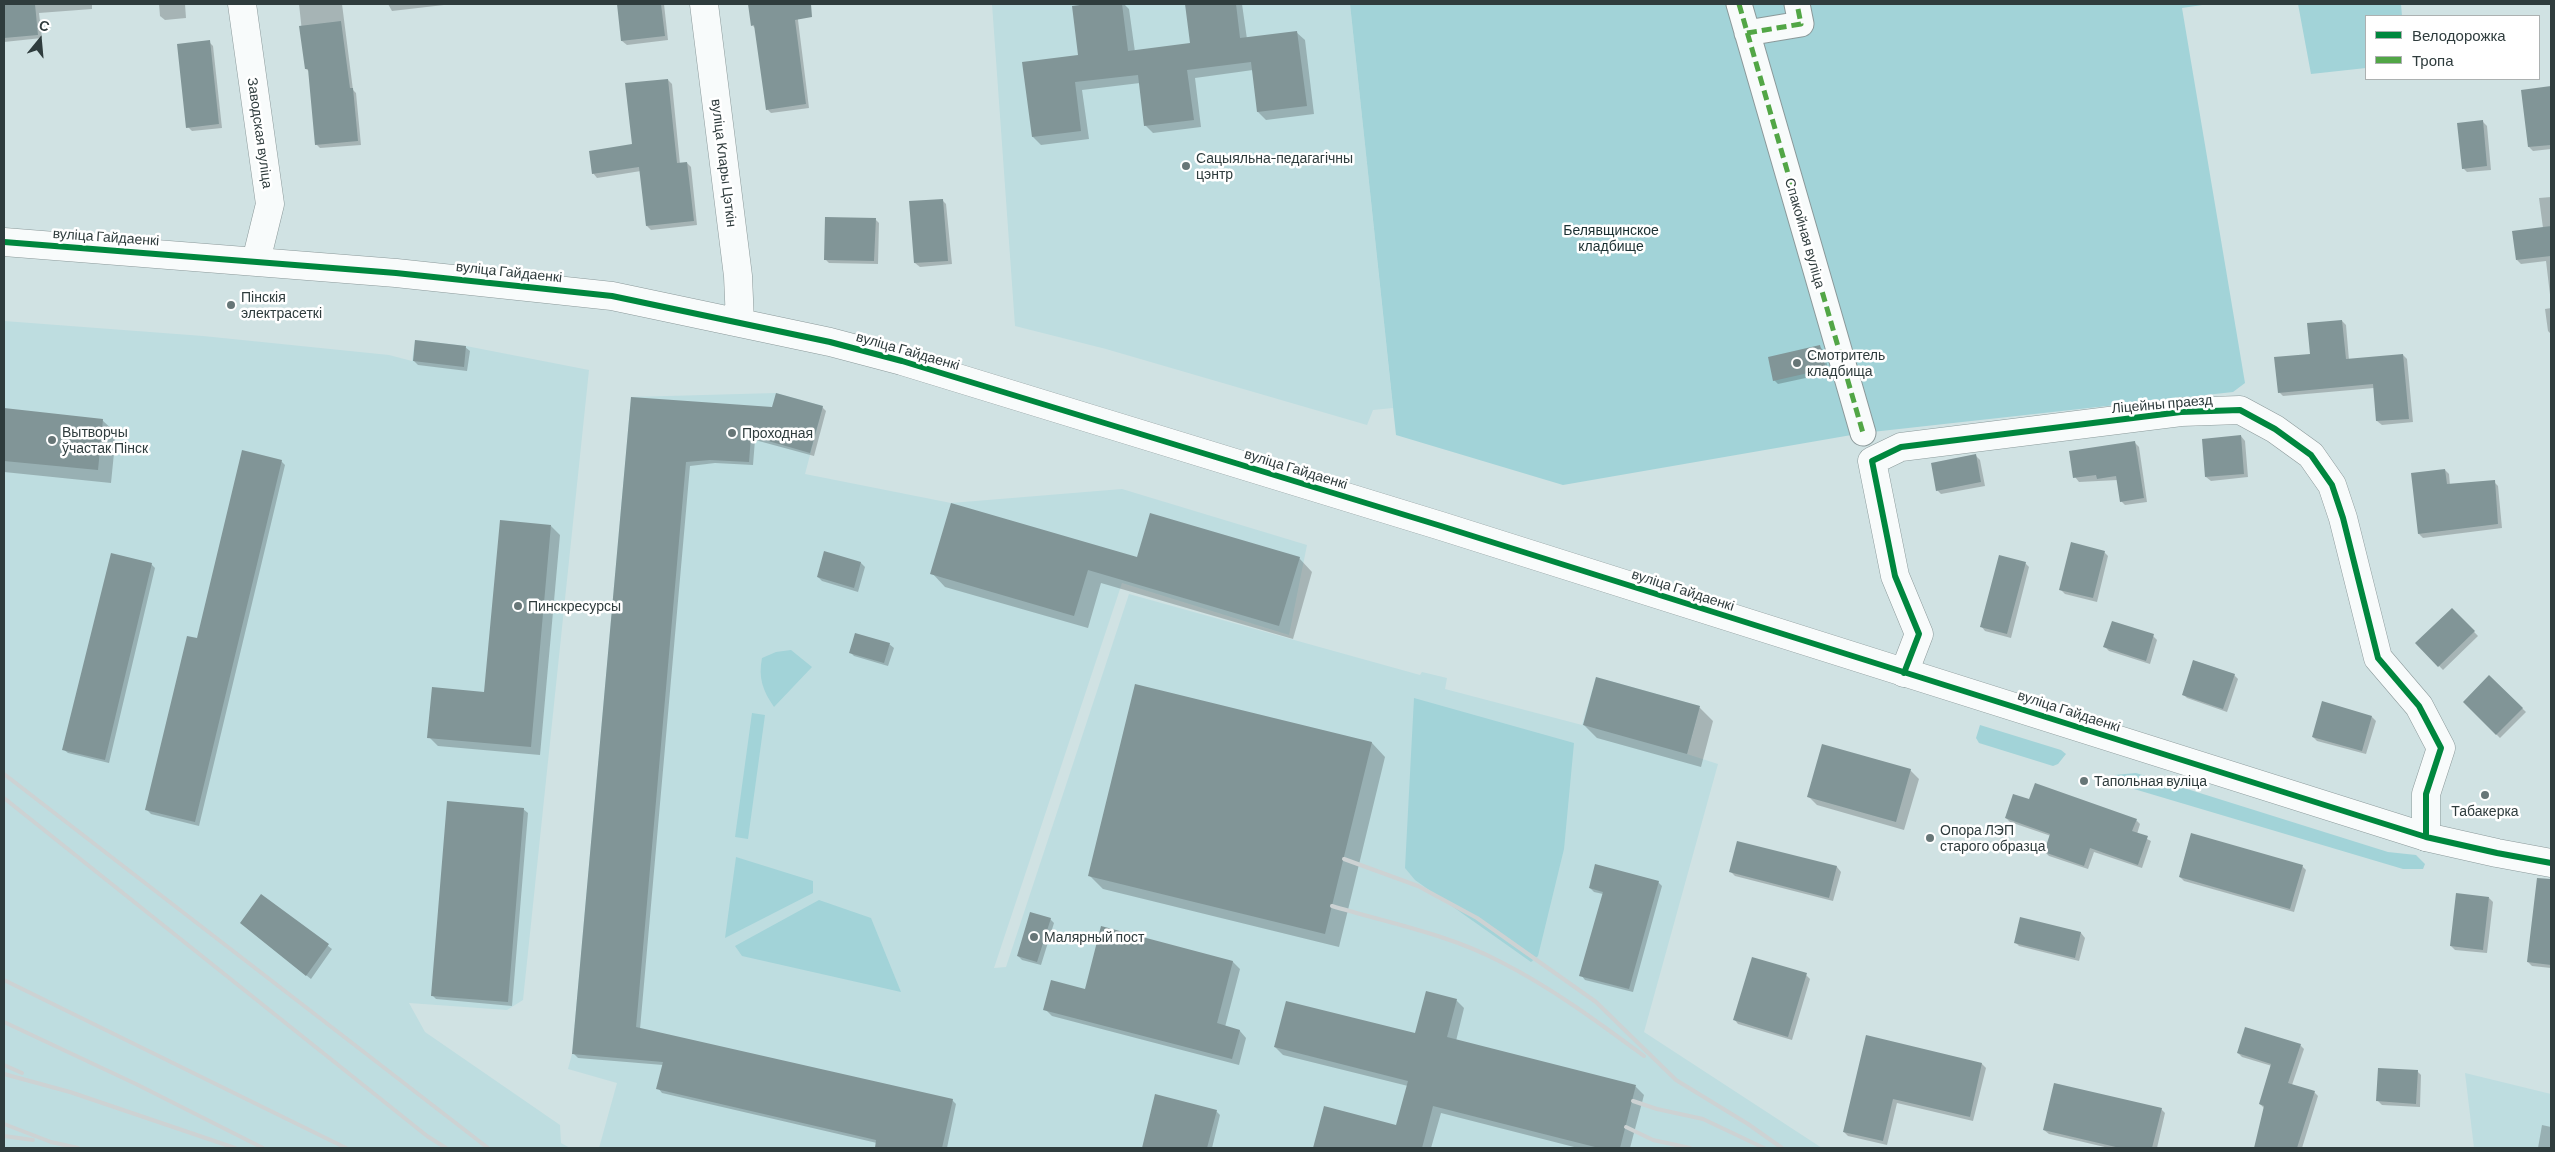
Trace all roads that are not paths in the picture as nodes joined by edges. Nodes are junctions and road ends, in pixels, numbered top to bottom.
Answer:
1 (242, 4) edge
2 (704, 4) edge
3 (1739, 4) edge
4 (1797, 4) edge
5 (1747, 33) junction
6 (4, 242) edge
7 (256, 261) junction
8 (740, 322) junction
9 (1863, 433) dead end
10 (1904, 673) junction
11 (2426, 837) junction
12 (2551, 862) edge

1 - 7 street, Заводская вуліца
2 - 8 street, вуліца Клары Цэткін
3 - 5 street, Спакойная вуліца
4 - 5 street
5 - 9 street, Спакойная вуліца
6 - 7 street, вуліца Гайдаенкі
7 - 8 street, вуліца Гайдаенкі
8 - 10 street, вуліца Гайдаенкі
10 - 11 street, вуліца Гайдаенкі
10 - 11 street, Ліцейны праезд
11 - 12 street, вуліца Гайдаенкі

